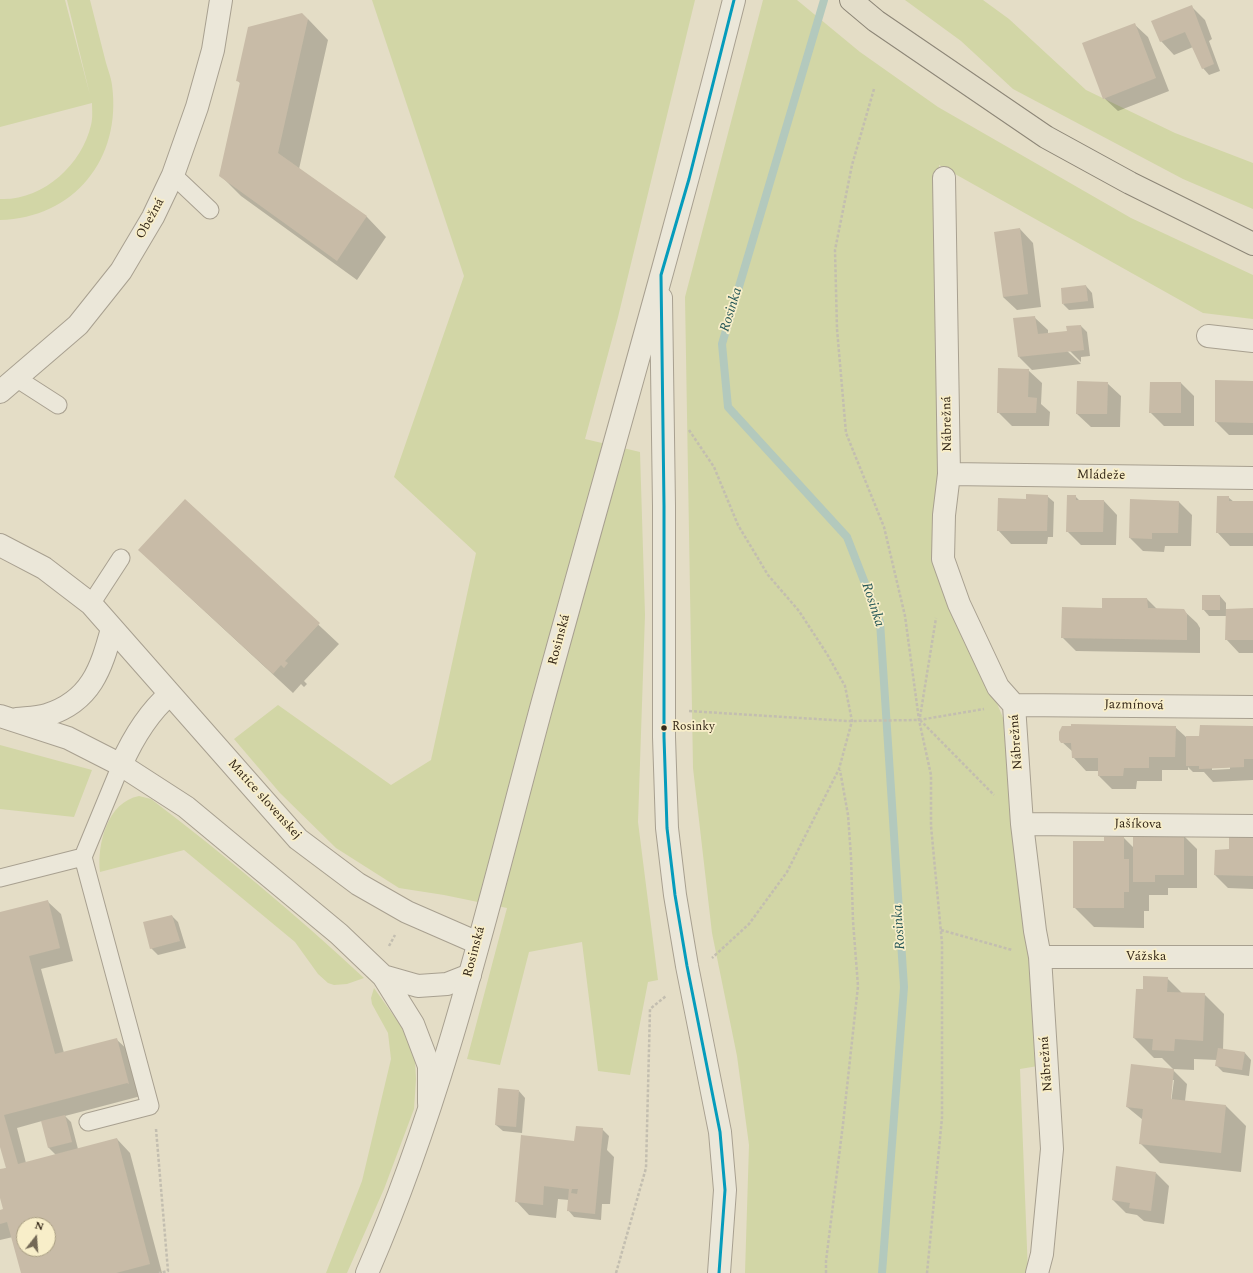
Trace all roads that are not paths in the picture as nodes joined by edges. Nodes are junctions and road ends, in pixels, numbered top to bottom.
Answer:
1 (221, 0) edge
2 (734, 0) edge
3 (851, 0) edge
4 (174, 175) junction
5 (944, 178) dead end
6 (210, 210) dead end
7 (1253, 244) edge
8 (661, 275) junction
9 (1208, 336) dead end
10 (1253, 341) edge
11 (8, 385) edge
12 (58, 405) dead end
13 (949, 474) junction
14 (1253, 478) edge
15 (1, 545) edge
16 (122, 558) dead end
17 (91, 604) junction
18 (112, 629) junction
19 (170, 694) junction
20 (1014, 704) junction
21 (1253, 707) edge
22 (7, 718) edge
23 (121, 765) junction
24 (1022, 824) junction
25 (1253, 826) edge
26 (83, 857) junction
27 (0, 878) edge
28 (478, 943) junction
29 (1040, 957) junction
30 (1253, 957) edge
31 (470, 975) junction
32 (383, 976) junction
33 (429, 1111) junction
34 (88, 1122) dead end
35 (367, 1273) edge
36 (719, 1273) edge
37 (1037, 1273) edge

1 - 4 street, Obežná
2 - 8 street, Rosinská
3 - 7 main road
4 - 6 lane
4 - 11 street, Obežná
5 - 13 street, Nábrežná
8 - 28 street, Rosinská
8 - 36 street
9 - 10 street
11 - 12 lane
13 - 14 street, Mládeže
13 - 20 street, Nábrežná
15 - 17 street, Matice slovenskej
16 - 17 lane
17 - 18 street, Matice slovenskej
18 - 19 street, Matice slovenskej
18 - 22 street
19 - 23 street
19 - 28 street, Matice slovenskej
20 - 21 street, Jazmínová
20 - 24 street, Nábrežná
22 - 23 street
23 - 26 lane
23 - 32 street
24 - 25 street, Jašíkova
24 - 29 street, Nábrežná
26 - 27 lane
26 - 34 lane
28 - 31 street, Rosinská
29 - 30 street, Vážska
29 - 37 street, Nábrežná
31 - 32 street
31 - 33 street, Rosinská
32 - 33 street
33 - 35 street, Rosinská

